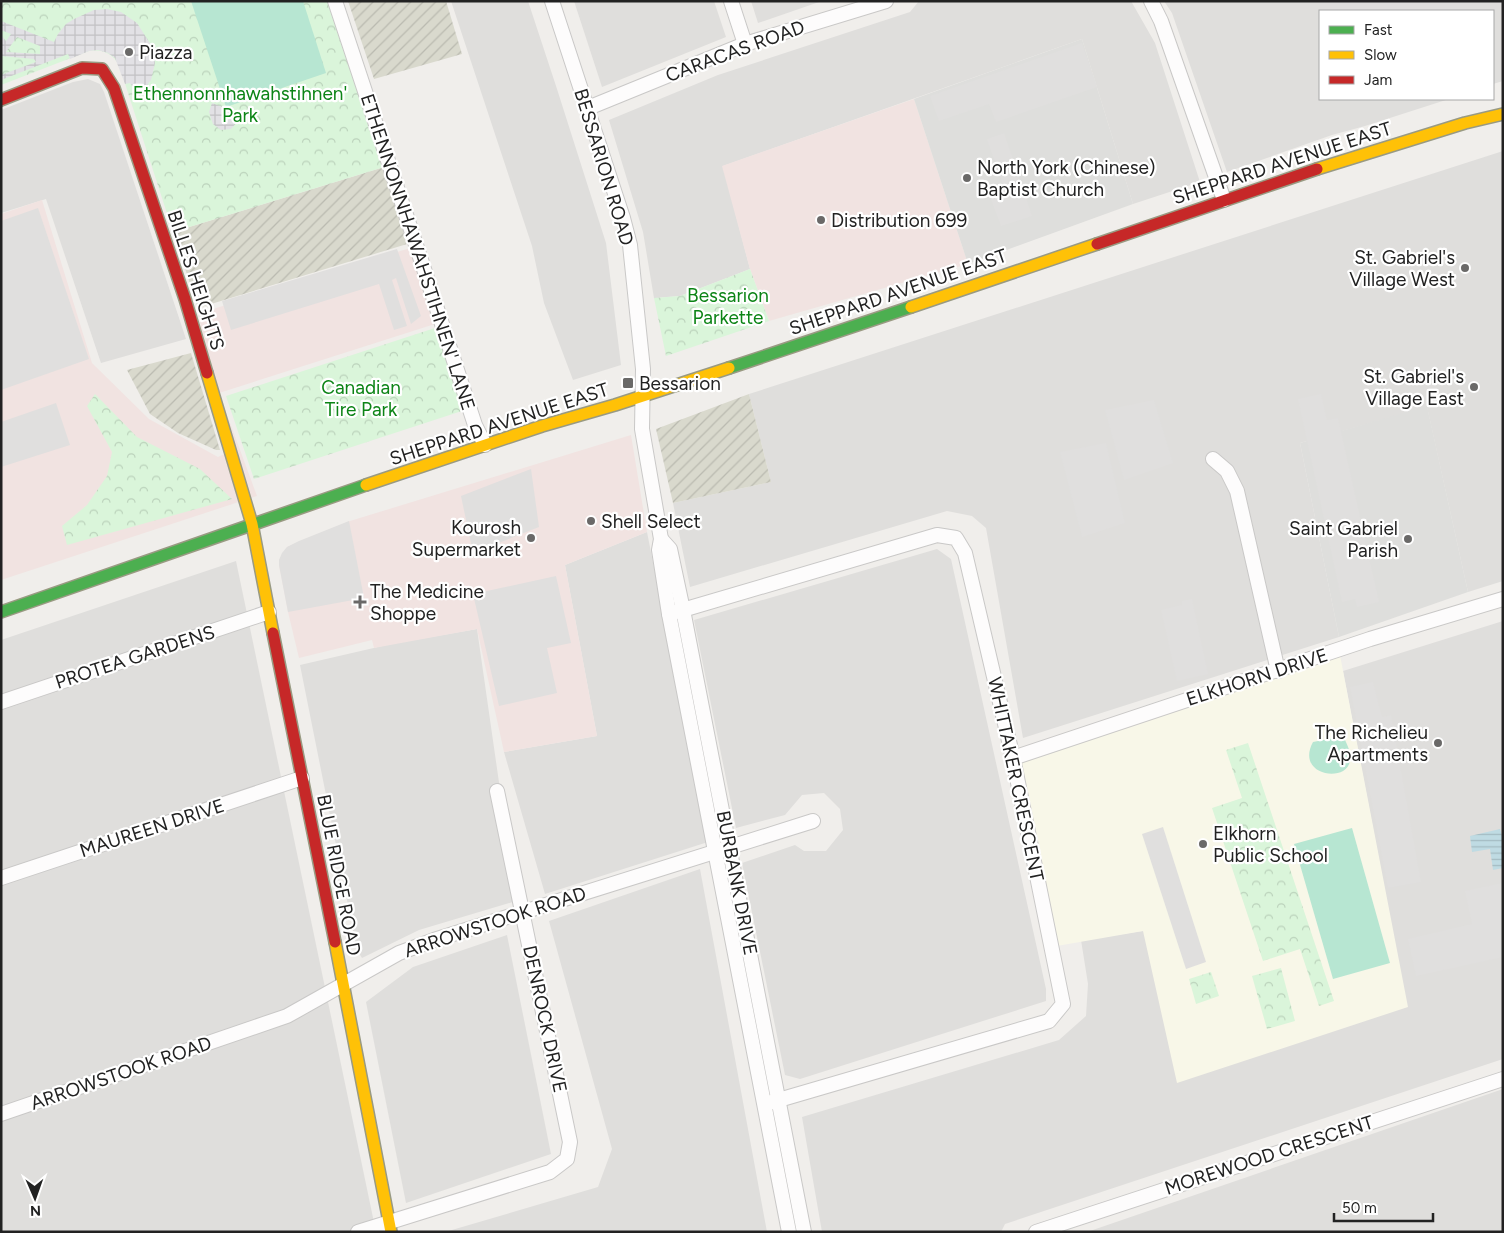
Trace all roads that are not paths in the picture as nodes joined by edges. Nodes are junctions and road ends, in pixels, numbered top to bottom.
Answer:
1 (335, 1) edge
2 (552, 1) edge
3 (731, 1) edge
4 (886, 1) edge
5 (1151, 1) edge
6 (745, 44) junction
7 (1, 100) edge
8 (588, 108) junction
9 (1503, 108) edge
10 (1503, 114) edge
11 (1466, 123) junction
12 (1224, 200) junction
13 (642, 397) junction
14 (485, 445) junction
15 (1213, 460) dead end
16 (252, 524) junction
17 (661, 539) junction
18 (1503, 599) edge
19 (683, 610) junction
20 (1, 612) edge
21 (269, 612) junction
22 (669, 614) junction
23 (1278, 671) junction
24 (1, 702) edge
25 (1013, 758) junction
26 (302, 778) junction
27 (497, 792) dead end
28 (813, 821) dead end
29 (729, 848) junction
30 (715, 852) junction
31 (1, 878) edge
32 (523, 912) junction
33 (343, 984) junction
34 (1503, 1079) edge
35 (771, 1102) junction
36 (1, 1114) edge
37 (390, 1226) edge
38 (358, 1232) edge
39 (789, 1232) edge
40 (804, 1232) edge
41 (1036, 1232) edge

1 - 14 street, ETHENNONNHAWAHSTIHNEN' LANE
2 - 8 street, BESSARION ROAD
3 - 6 street
4 - 6 street, CARACAS ROAD
5 - 12 street
6 - 8 street, CARACAS ROAD
7 - 16 main road, BILLES HEIGHTS
8 - 13 street, BESSARION ROAD
9 - 11 main road, SHEPPARD AVENUE EAST
10 - 11 main road, SHEPPARD AVENUE EAST
11 - 12 main road, SHEPPARD AVENUE EAST
12 - 13 main road, SHEPPARD AVENUE EAST
13 - 14 main road, SHEPPARD AVENUE EAST
13 - 17 street, BURBANK DRIVE
14 - 16 main road, SHEPPARD AVENUE EAST
15 - 23 street
16 - 20 main road, SHEPPARD AVENUE EAST
16 - 21 main road, BLUE RIDGE ROAD
17 - 19 street, BURBANK DRIVE
17 - 22 street, BURBANK DRIVE
18 - 23 street, ELKHORN DRIVE
19 - 22 street, WHITTAKER CRESCENT
19 - 25 street, WHITTAKER CRESCENT
19 - 29 street, BURBANK DRIVE
21 - 24 street, PROTEA GARDENS
21 - 26 main road, BLUE RIDGE ROAD
22 - 30 street, BURBANK DRIVE
23 - 25 street, ELKHORN DRIVE
25 - 35 street, WHITTAKER CRESCENT
26 - 31 street, MAUREEN DRIVE
26 - 33 main road, BLUE RIDGE ROAD
27 - 32 street, DENROCK DRIVE
28 - 29 street, ARROWSTOOK ROAD
29 - 30 street, ARROWSTOOK ROAD
29 - 35 street, BURBANK DRIVE
30 - 32 street, ARROWSTOOK ROAD
30 - 35 street, BURBANK DRIVE
32 - 33 street, ARROWSTOOK ROAD
32 - 37 street, DENROCK DRIVE
33 - 36 street, ARROWSTOOK ROAD
33 - 37 main road, BLUE RIDGE ROAD
34 - 41 street, MOREWOOD CRESCENT
35 - 39 street, BURBANK DRIVE
35 - 40 street, BURBANK DRIVE
37 - 38 street

